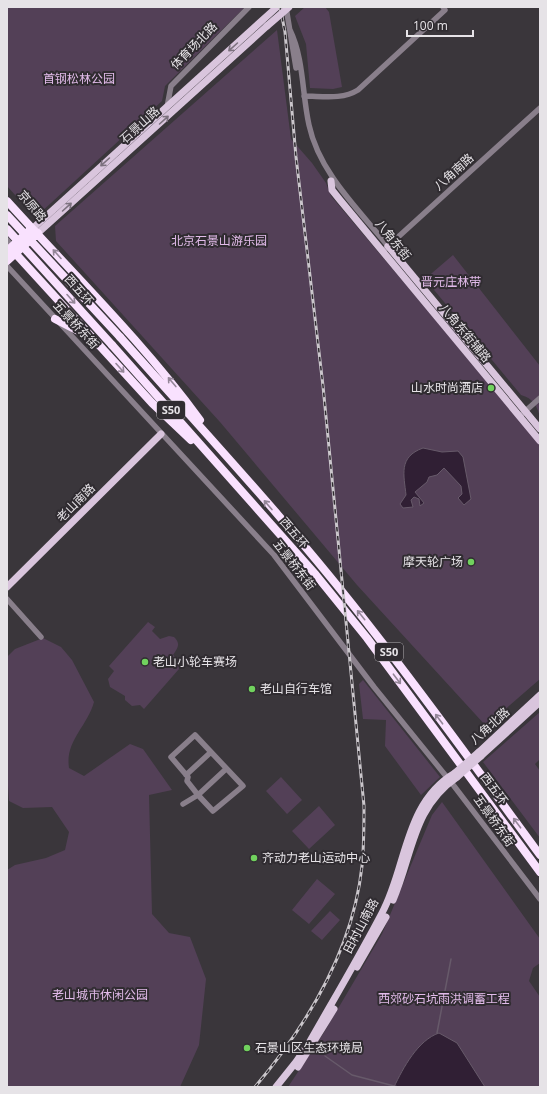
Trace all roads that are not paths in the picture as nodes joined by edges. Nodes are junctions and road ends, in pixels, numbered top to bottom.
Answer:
1 (249, 7) edge
2 (277, 7) edge
3 (287, 7) edge
4 (443, 7) edge
5 (265, 24) junction
6 (290, 30) junction
7 (304, 96) junction
8 (166, 107) junction
9 (540, 108) edge
10 (331, 181) joint
11 (7, 195) edge
12 (7, 201) edge
13 (7, 215) edge
14 (7, 229) edge
15 (35, 229) junction
16 (10, 247) edge
17 (385, 248) junction
18 (7, 261) edge
19 (7, 266) edge
20 (55, 319) junction
21 (94, 339) junction
22 (540, 398) edge
23 (522, 414) junction
24 (540, 429) edge
25 (161, 434) junction
26 (540, 436) edge
27 (540, 441) edge
28 (228, 458) junction
29 (229, 476) junction
30 (7, 587) edge
31 (7, 599) edge
32 (41, 637) dead end
33 (540, 695) edge
34 (540, 702) edge
35 (211, 752) junction
36 (480, 754) junction
37 (226, 769) junction
38 (186, 775) junction
39 (456, 775) joint
40 (449, 780) junction
41 (198, 795) junction
42 (183, 804) dead end
43 (540, 855) edge
44 (540, 872) edge
45 (540, 899) edge
46 (276, 1087) edge
47 (282, 1087) edge

1 - 8 street, 体育场北路
2 - 5 main road, 石景山路
3 - 5 main road, 石景山路, bridge
3 - 6 street, 八角东街
4 - 7 street
5 -> 8 main road, 石景山路
15 -> 5 main road, 石景山路
6 - 7 street, 八角东街
6 - 10 street, 八角东街
7 - 17 street, 八角东街
8 -> 15 main road, 石景山路
9 - 17 street, 八角南路
10 - 17 main road, 八角东街
11 - 15 highway, 京原路
12 - 15 highway, 京原路
13 - 28 highway, 西五环 / S50, bridge
14 -> 29 highway, 西五环 / S50, bridge
15 - 16 highway, 石景山路
28 -> 15 highway
16 - 18 highway, 石景山路
16 - 21 highway
17 - 23 main road, 八角东街
19 - 20 street, 五景桥东街
20 - 21 highway
20 - 25 street, 五景桥东街
21 -> 29 highway
22 - 23 street
23 - 24 main road, 八角东街
23 - 26 main road, 八角东街
23 - 27 main road
25 - 30 main road, 老山南路
25 - 40 street, 五景桥东街
43 -> 28 highway, 西五环 / S50
29 -> 44 highway, 西五环 / S50
31 - 32 street
33 - 36 main road, 八角北路
34 - 36 main road, 八角北路
35 - 37 street
35 - 38 street
35 - 38 street
36 - 39 main road, 八角北路, bridge
37 - 41 street
37 - 41 street
38 - 41 street
39 - 40 main road, 田村山南路
40 - 45 street, 五景桥东街
40 - 46 main road, 田村山南路
40 - 47 main road, 田村山南路
41 - 42 street

